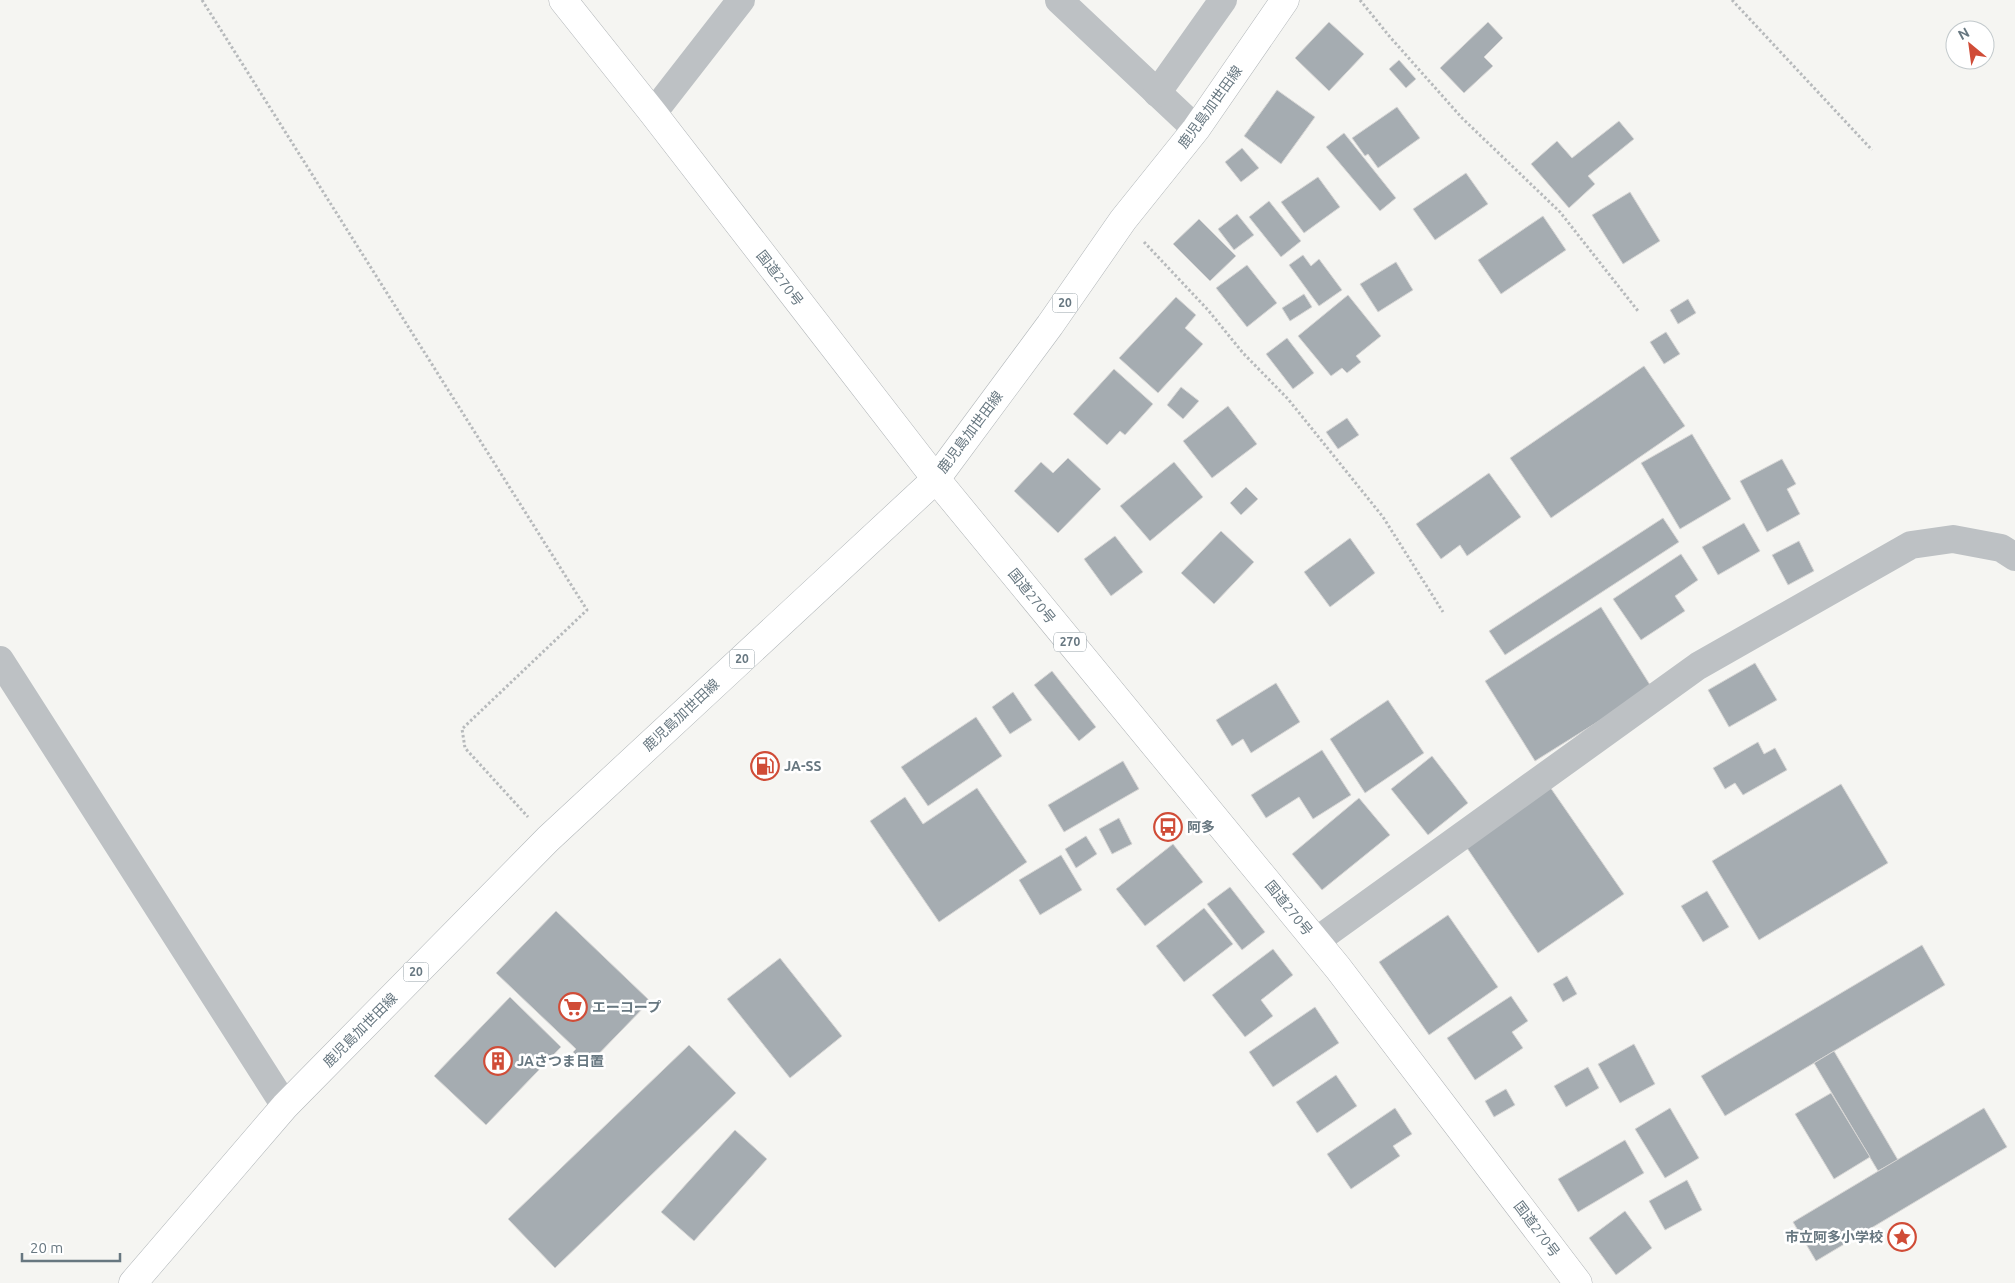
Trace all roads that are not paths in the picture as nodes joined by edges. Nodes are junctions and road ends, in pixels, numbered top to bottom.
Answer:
1 (563, 0) edge
2 (741, 0) edge
3 (1059, 0) edge
4 (1223, 0) edge
5 (1285, 0) edge
6 (1157, 93) junction
7 (653, 113) junction
8 (1196, 129) junction
9 (936, 479) junction
10 (2015, 558) edge
11 (0, 660) edge
12 (1316, 941) junction
13 (285, 1106) junction
14 (133, 1283) edge
15 (1578, 1283) edge

1 - 7 main road, 国道270号 / 270
2 - 7 street
3 - 6 street
4 - 6 street
5 - 8 main road, 鹿児島加世田線 / 20
6 - 8 street
7 - 9 main road, 国道270号 / 270
8 - 9 main road, 鹿児島加世田線 / 20
9 - 12 main road, 国道270号 / 270
9 - 13 main road, 鹿児島加世田線 / 20
10 - 12 street
11 - 13 street
12 - 15 main road, 国道270号 / 270
13 - 14 main road, 鹿児島加世田線 / 20

